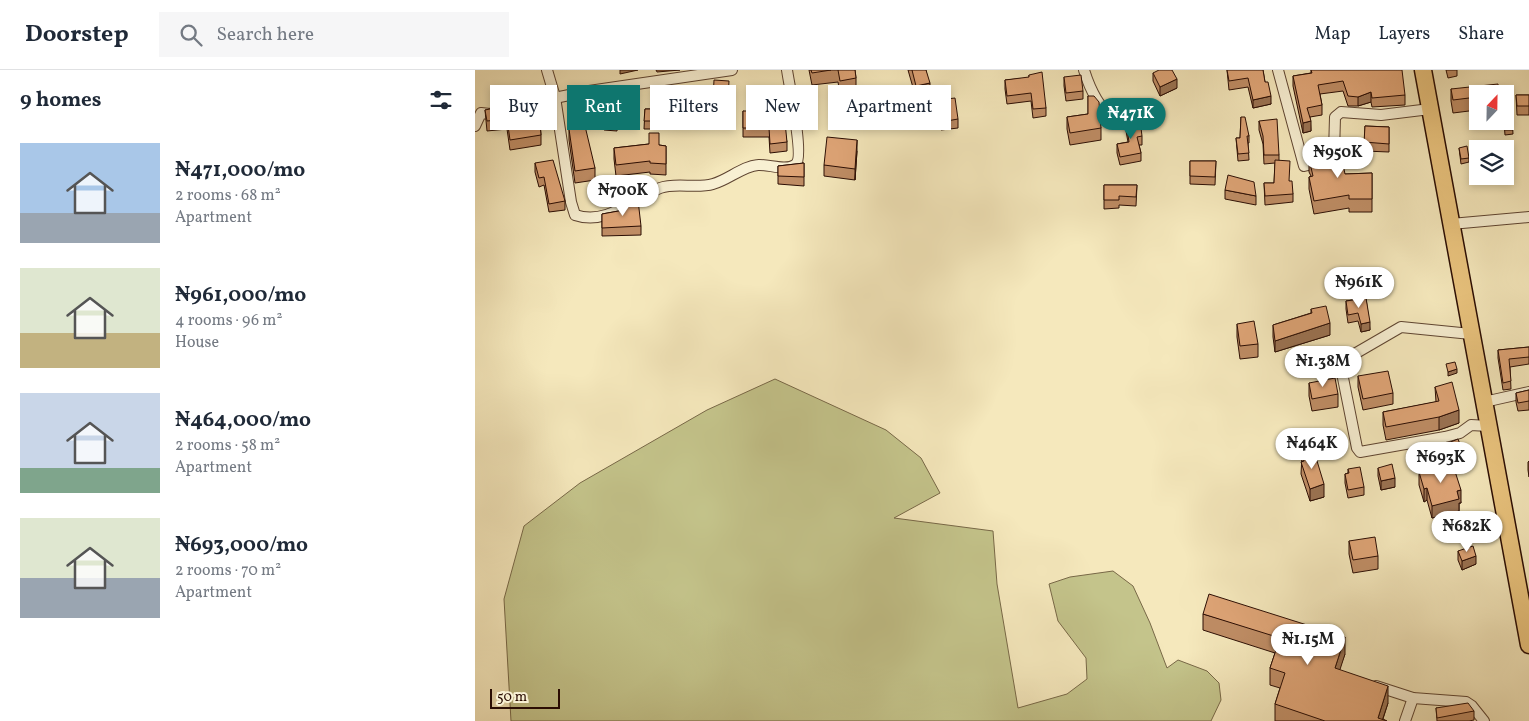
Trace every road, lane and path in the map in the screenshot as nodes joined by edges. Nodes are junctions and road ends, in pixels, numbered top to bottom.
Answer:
1 (547, 70) edge
2 (732, 70) edge
3 (787, 70) edge
4 (1084, 70) edge
5 (1278, 70) edge
6 (1423, 70) edge
7 (551, 85) edge
8 (557, 97) edge
9 (1430, 108) junction
10 (557, 109) edge
11 (490, 114) edge
12 (1116, 124) dead end
13 (475, 126) edge
14 (1529, 217) edge
15 (1451, 224) junction
16 (1471, 334) junction
17 (1529, 392) edge
18 (1484, 402) junction
19 (1489, 426) junction
20 (1529, 644) edge
21 (1366, 683) edge
22 (1413, 698) junction
23 (1405, 721) edge
24 (1485, 721) edge

1 - 7 street
2 - 8 street
3 - 10 street
4 - 12 street
5 - 9 street
6 - 9 main road
9 - 15 main road
11 - 13 street
14 - 15 street
15 - 16 main road
16 - 18 main road
16 - 19 street
17 - 18 street
18 - 19 main road
19 - 20 main road
21 - 22 street
22 - 23 street
22 - 24 street

